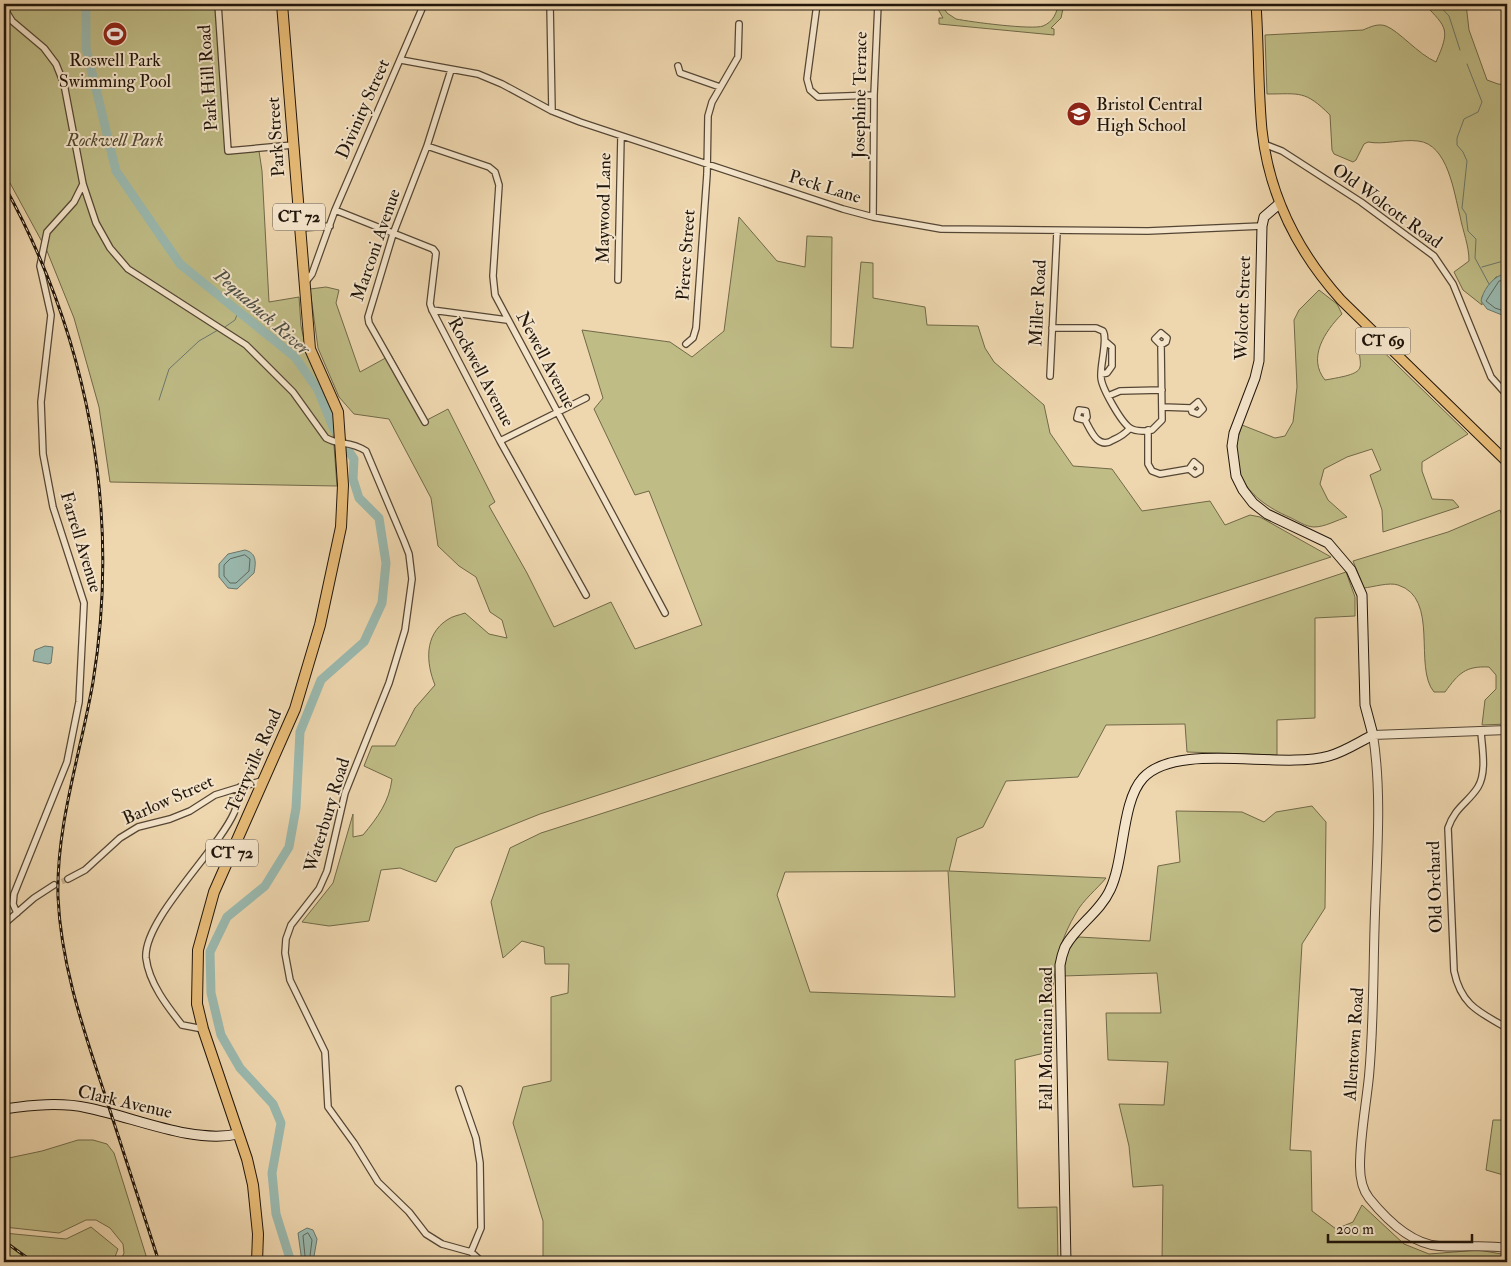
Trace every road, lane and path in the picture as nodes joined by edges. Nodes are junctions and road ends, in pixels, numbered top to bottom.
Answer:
1 (218, 4) edge
2 (282, 4) edge
3 (424, 4) edge
4 (550, 4) edge
5 (817, 4) edge
6 (878, 4) edge
7 (1256, 4) edge
8 (4, 8) edge
9 (739, 24) dead end
10 (401, 60) junction
11 (678, 66) dead end
12 (451, 70) junction
13 (720, 87) junction
14 (874, 95) junction
15 (552, 111) junction
16 (621, 136) junction
17 (1264, 144) junction
18 (293, 145) junction
19 (427, 146) junction
20 (708, 165) junction
21 (82, 184) junction
22 (1279, 204) junction
23 (335, 210) junction
24 (874, 217) junction
25 (330, 226) junction
26 (1262, 226) junction
27 (300, 228) junction
28 (1057, 232) junction
29 (393, 234) junction
30 (618, 280) dead end
31 (304, 284) junction
32 (432, 310) junction
33 (507, 320) junction
34 (1052, 328) junction
35 (1105, 341) junction
36 (686, 344) dead end
37 (1161, 345) dead end
38 (1101, 374) junction
39 (1050, 376) dead end
40 (1162, 390) junction
41 (1507, 395) edge
42 (1108, 396) junction
43 (586, 398) dead end
44 (1162, 407) junction
45 (1191, 408) dead end
46 (557, 414) junction
47 (1085, 420) dead end
48 (425, 422) dead end
49 (1130, 428) junction
50 (1148, 430) junction
51 (500, 441) junction
52 (339, 444) junction
53 (1507, 462) edge
54 (1189, 469) dead end
55 (586, 595) dead end
56 (665, 613) dead end
57 (1507, 730) edge
58 (1481, 732) junction
59 (1374, 735) junction
60 (264, 780) junction
61 (240, 787) junction
62 (68, 879) tunnel mouth
63 (54, 885) tunnel mouth
64 (17, 913) junction
65 (4, 924) edge
66 (1507, 1028) edge
67 (203, 1029) junction
68 (459, 1089) dead end
69 (4, 1109) edge
70 (238, 1134) junction
71 (1507, 1248) edge
72 (471, 1252) junction
73 (257, 1262) edge
74 (482, 1262) edge
75 (1066, 1262) edge

1 - 18 street, Park Hill Road
2 - 18 highway, Park Street / CT 72
3 - 10 street, Divinity Street
4 - 15 street
5 - 14 street
6 - 14 street, Josephine Terrace
7 - 17 main road, CT 69
8 - 21 street
9 - 13 street, Pierce Street
10 - 12 street, Peck Lane
10 - 23 street, Divinity Street
11 - 13 street
12 - 15 street, Peck Lane
12 - 19 street, Marconi Avenue
13 - 20 street, Pierce Street
14 - 24 street, Josephine Terrace
15 - 16 street, Peck Lane
16 - 20 street, Peck Lane
16 - 30 street, Maywood Lane
17 - 22 main road, CT 69
17 - 41 street, Old Wolcott Road
18 - 27 highway, Park Street / CT 72
19 - 29 street, Marconi Avenue
19 - 33 street, Newell Avenue
20 - 24 street, Peck Lane
20 - 36 street, Pierce Street
21 - 52 street
21 - 64 street, Farrell Avenue
22 - 26 main road
22 - 53 main road, CT 69
23 - 25 street, Divinity Street
23 - 29 street, Rockwell Avenue
24 - 28 street, Peck Lane
25 - 27 street
25 - 31 street, Divinity Street
26 - 28 street, Peck Lane
26 - 59 main road, Wolcott Street
27 - 31 highway, Park Street / CT 72
28 - 34 street, Miller Road
29 - 32 street, Rockwell Avenue
29 - 48 street, Marconi Avenue
31 - 52 highway, Park Street / CT 72
32 - 33 street
32 - 51 street, Rockwell Avenue
33 - 46 street, Newell Avenue
34 - 35 street
34 - 39 street, Miller Road
35 - 38 street
35 - 38 street
37 - 40 street
38 - 42 street
40 - 42 street
40 - 44 street
42 - 49 street
43 - 46 street
44 - 45 street
44 - 50 street
46 - 51 street
46 - 56 street, Newell Avenue
47 - 49 street
49 - 50 street
50 - 54 street
51 - 55 street, Rockwell Avenue
52 - 60 highway, Terryville Road / CT 72
52 - 72 street, Waterbury Road
57 - 58 street
58 - 59 street
58 - 66 street, Old Orchard
59 - 71 street, Allentown Road
59 - 75 main road, Fall Mountain Road
60 - 61 street, Barlow Street
60 - 67 highway, Terryville Road / CT 72
61 - 62 street, Barlow Street
61 - 67 street
63 - 64 street
64 - 65 street
67 - 70 highway, Terryville Road / CT 72
68 - 72 street
69 - 70 main road, Clark Avenue
70 - 73 highway, Terryville Road / CT 72
72 - 74 street, Waterbury Road

